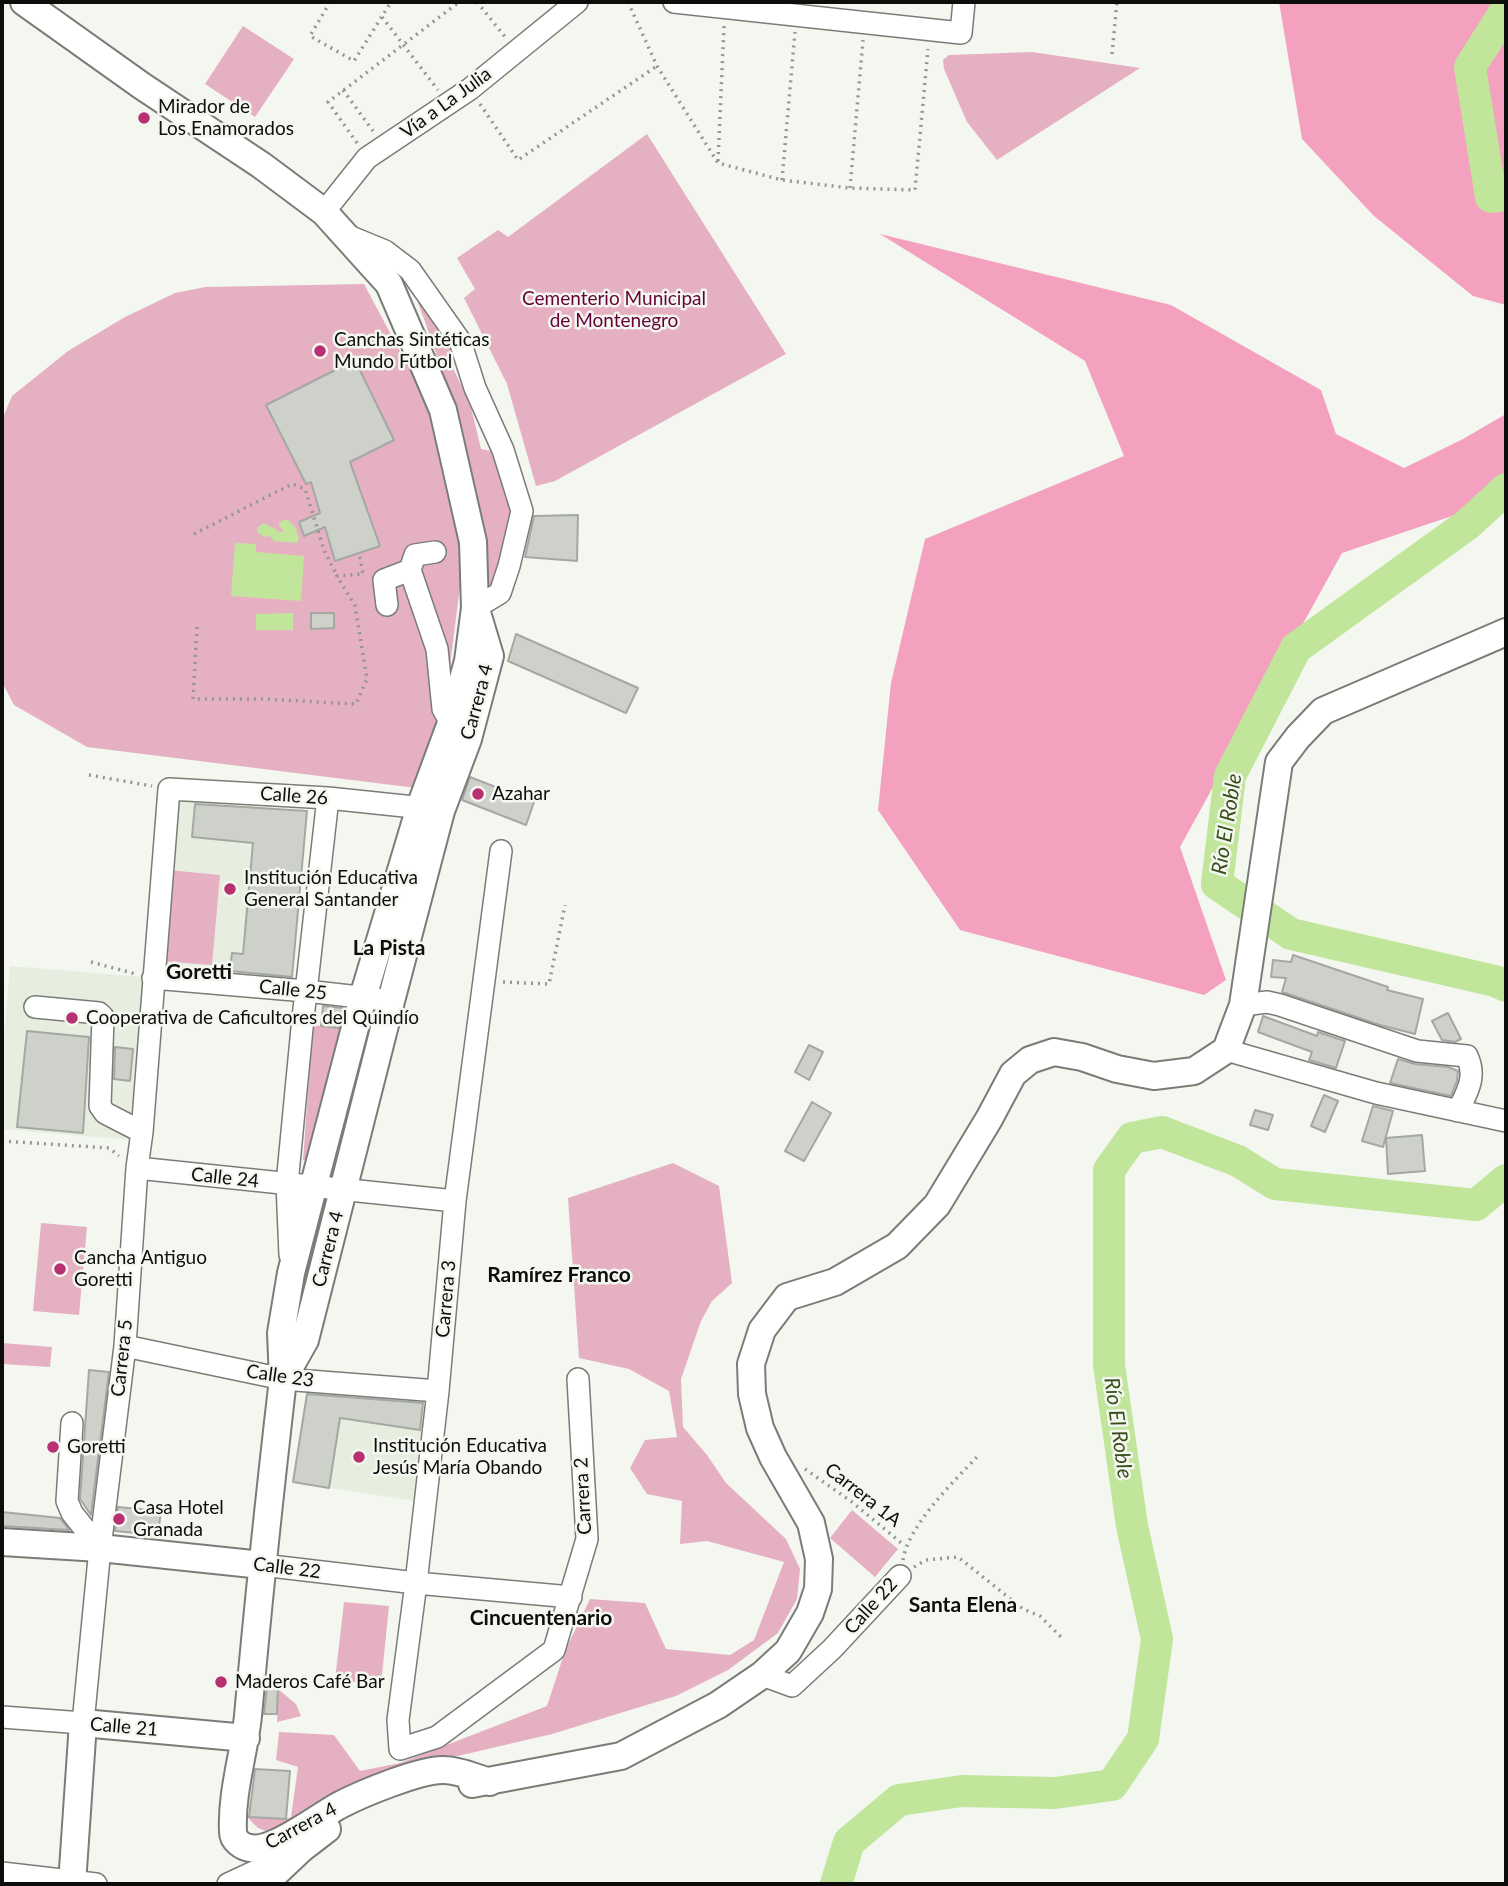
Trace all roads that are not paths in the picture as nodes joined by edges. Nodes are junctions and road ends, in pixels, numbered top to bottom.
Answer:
1 (24, 2) edge
2 (577, 2) edge
3 (674, 2) edge
4 (964, 2) edge
5 (324, 212) junction
6 (346, 235) junction
7 (435, 552) dead end
8 (410, 570) junction
9 (387, 605) dead end
10 (475, 608) junction
11 (1506, 632) edge
12 (451, 723) junction
13 (169, 789) joint
14 (328, 798) junction
15 (431, 809) junction
16 (501, 851) dead end
17 (153, 978) junction
18 (306, 990) junction
19 (362, 997) junction
20 (391, 1001) junction
21 (1243, 1005) junction
22 (34, 1007) dead end
23 (1226, 1050) junction
24 (1458, 1111) junction
25 (1500, 1120) edge
26 (142, 1132) junction
27 (136, 1168) junction
28 (300, 1186) junction
29 (343, 1189) junction
30 (454, 1201) junction
31 (125, 1346) junction
32 (283, 1379) junction
33 (578, 1379) dead end
34 (438, 1391) junction
35 (72, 1423) dead end
36 (2, 1542) edge
37 (100, 1548) junction
38 (262, 1565) junction
39 (900, 1576) road end
40 (416, 1583) junction
41 (571, 1597) junction
42 (554, 1650) joint
43 (762, 1675) junction
44 (2, 1717) edge
45 (83, 1723) junction
46 (246, 1738) junction
47 (490, 1782) junction
48 (301, 1849) junction
49 (2, 1873) edge
50 (269, 1882) edge
51 (80, 1883) edge
52 (228, 1884) edge

1 - 5 main road
2 - 5 street, Vía a La Julia
3 - 4 street
5 - 6 main road
6 - 10 main road
6 - 10 street
7 - 8 street
8 - 9 street
8 - 12 street
10 - 12 main road, Carrera 4
10 - 15 main road, Carrera 4
11 - 21 main road
12 - 15 main road, Carrera 4
13 - 14 street, Calle 26
13 - 17 street, Carrera 5
14 - 15 street, Calle 26
14 - 18 street, Carrera 4
15 - 19 main road, Carrera 4
15 - 20 main road, Carrera 4
16 - 30 street, Carrera 3
17 - 18 street, Calle 25
17 - 26 street, Carrera 5
18 - 19 street, Calle 25
18 - 28 street, Carrera 4
19 - 20 street, Calle 25
19 - 28 main road, Carrera 4
20 - 29 main road, Carrera 4
21 - 23 main road
21 - 24 street
22 - 26 street
23 - 24 street
23 - 43 main road
24 - 25 street
26 - 27 street, Carrera 5
27 - 28 street, Calle 24
27 - 31 street, Carrera 5
28 - 29 street, Calle 24
28 - 32 main road, Carrera 4
29 - 30 street, Calle 24
29 - 32 main road, Carrera 4
30 - 34 street, Carrera 3
31 - 32 street, Calle 23
31 - 37 street, Carrera 5
32 - 34 street, Calle 23
32 - 38 main road, Carrera 4
33 - 41 street, Carrera 2
34 - 40 street, Carrera 3
35 - 37 street
36 - 37 main road, Calle 22
37 - 38 main road, Calle 22
37 - 45 street, Carrera 5
38 - 40 street, Calle 22
38 - 46 main road, Carrera 4
39 - 43 street, Calle 22
40 - 41 street, Calle 22
40 - 42 street, Carrera 3
41 - 42 street, Carrera 2
43 - 47 main road
44 - 45 street, Calle 21
45 - 46 main road, Calle 21
45 - 51 main road, Carrera 5
46 - 47 main road, Carrera 4
47 - 48 main road
48 - 50 main road
48 - 52 street
49 - 51 street

